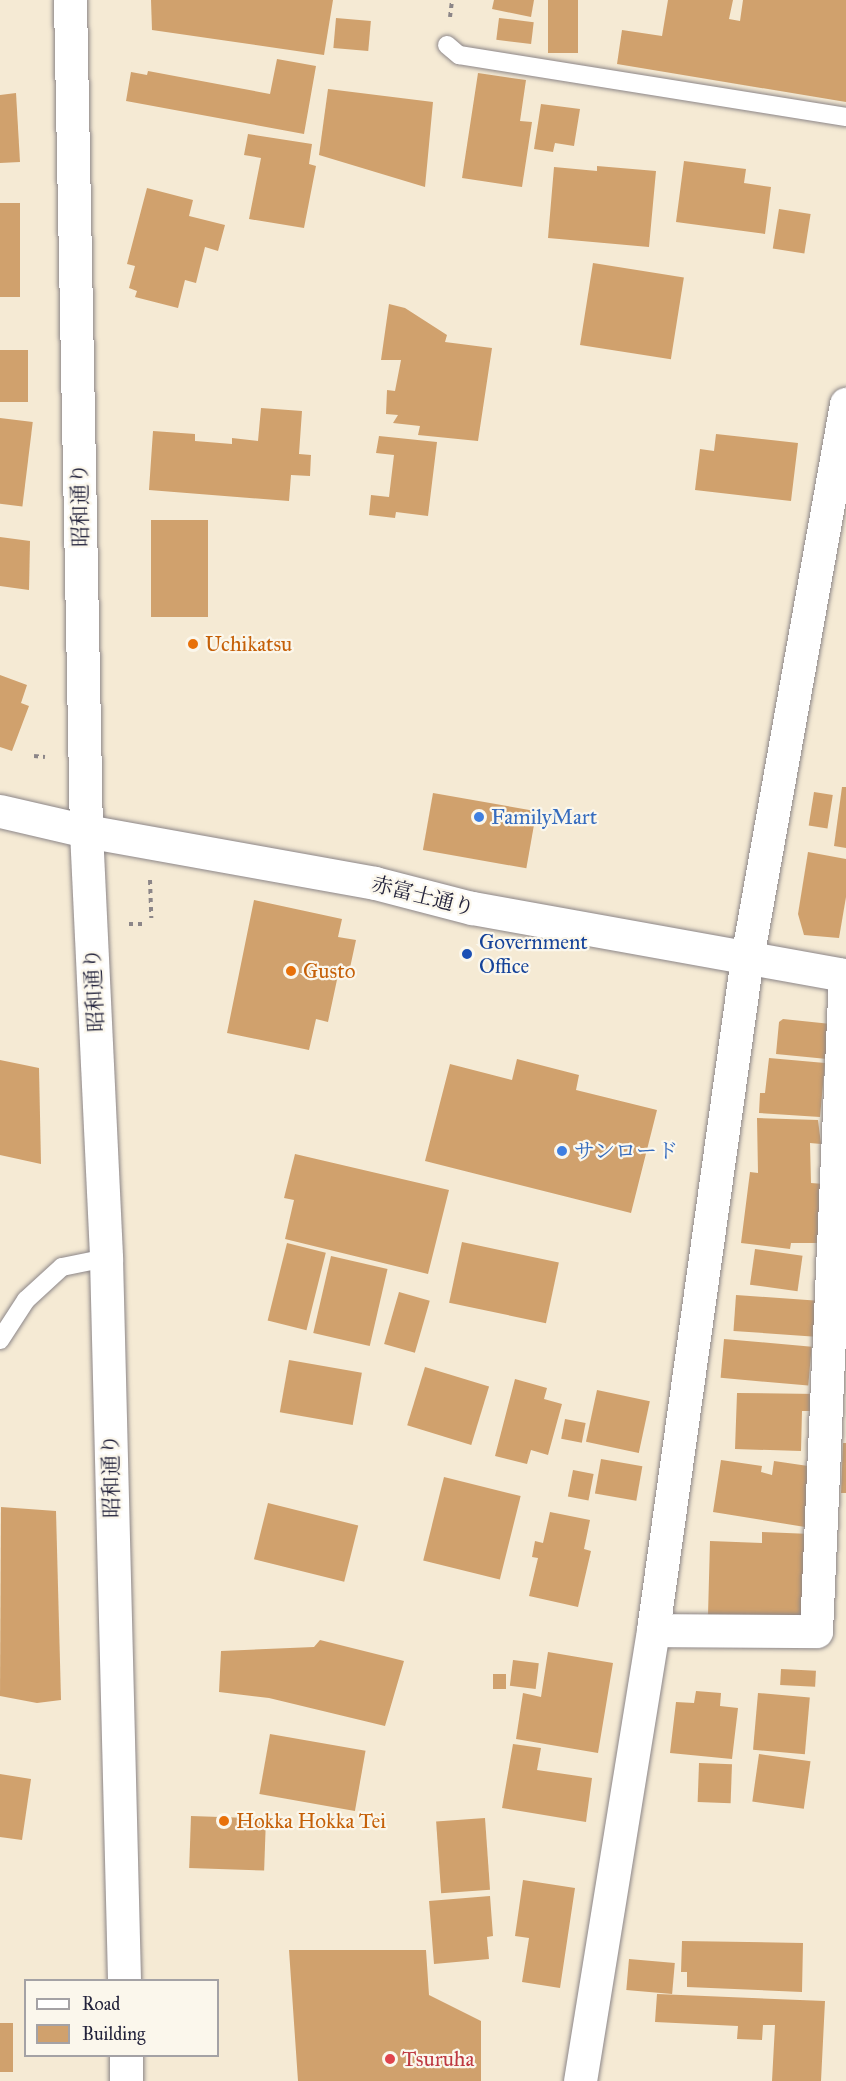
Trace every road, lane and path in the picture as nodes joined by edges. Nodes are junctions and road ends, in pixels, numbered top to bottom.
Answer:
1 (70, 0) edge
2 (447, 45) dead end
3 (846, 117) edge
4 (846, 404) edge
5 (0, 812) edge
6 (86, 831) junction
7 (747, 958) junction
8 (846, 975) edge
9 (106, 1258) junction
10 (0, 1340) edge
11 (653, 1630) junction
12 (124, 1979) edge
13 (126, 2057) edge
14 (126, 2081) edge
15 (580, 2081) edge

1 - 6 street, 昭和通り
2 - 3 lane
4 - 7 street
5 - 6 street, 赤富士通り
6 - 7 street, 赤富士通り
6 - 9 street, 昭和通り
7 - 8 street, 赤富士通り
7 - 11 street
8 - 11 street
9 - 10 lane
9 - 12 street, 昭和通り
11 - 15 street
13 - 14 street

